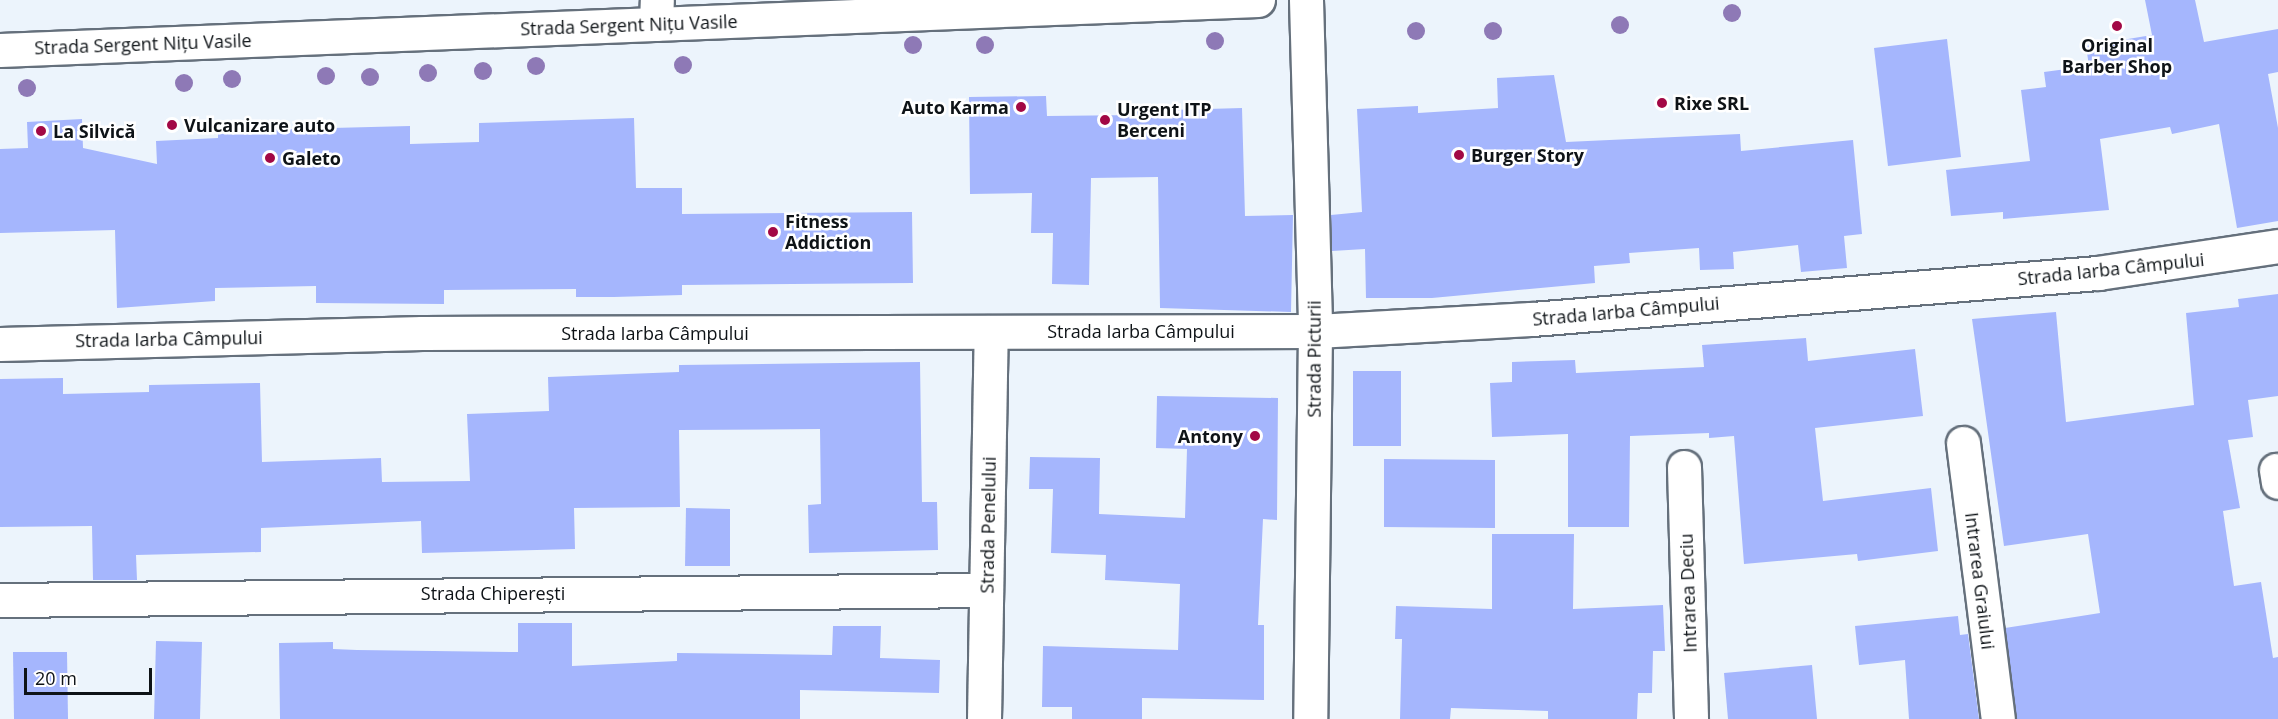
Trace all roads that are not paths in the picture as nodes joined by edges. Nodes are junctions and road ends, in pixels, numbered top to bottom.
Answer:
1 (1258, 0) edge
2 (1306, 0) edge
3 (656, 12) edge
4 (0, 50) edge
5 (2278, 246) edge
6 (1315, 331) junction
7 (991, 332) junction
8 (0, 344) edge
9 (1963, 442) dead end
10 (1684, 467) dead end
11 (986, 590) junction
12 (0, 600) edge
13 (984, 719) edge
14 (1310, 719) edge
15 (1691, 719) edge
16 (1998, 719) edge

1 - 3 street, Strada Sergent Nițu Vasile
2 - 6 street, Strada Picturii
3 - 4 street, Strada Sergent Nițu Vasile
5 - 6 street, Strada Iarba Câmpului
6 - 7 street, Strada Iarba Câmpului
6 - 14 street, Strada Picturii
7 - 8 street, Strada Iarba Câmpului
7 - 11 street, Strada Penelului
9 - 16 street, Intrarea Graiului
10 - 15 street, Intrarea Deciu
11 - 12 street, Strada Chiperești
11 - 13 street, Strada Penelului

